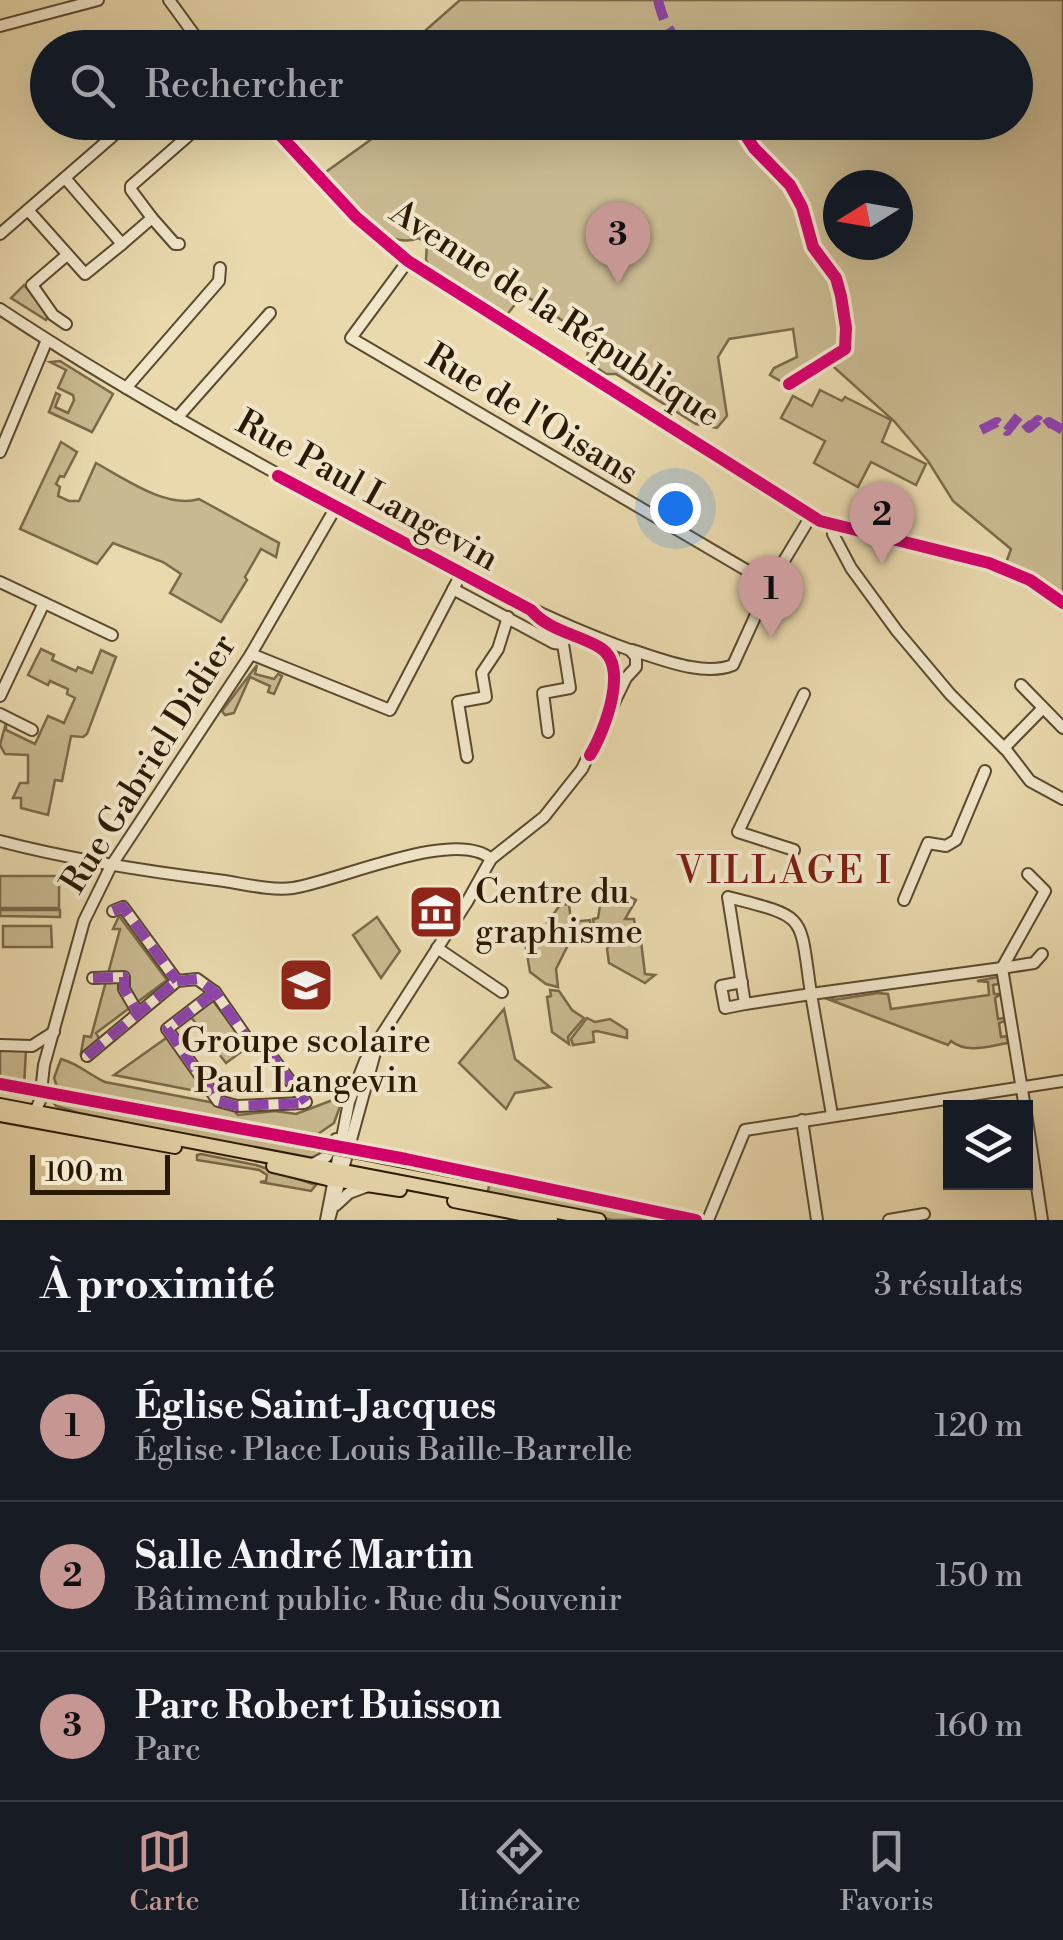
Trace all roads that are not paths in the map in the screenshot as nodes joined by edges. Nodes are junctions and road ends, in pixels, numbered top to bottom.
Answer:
1 (98, 0) edge
2 (169, 0) edge
3 (0, 26) edge
4 (191, 30) edge
5 (109, 140) edge
6 (183, 140) edge
7 (284, 140) edge
8 (66, 178) junction
9 (28, 210) junction
10 (152, 218) junction
11 (0, 234) edge
12 (122, 244) junction
13 (179, 244) dead end
14 (67, 255) junction
15 (408, 261) junction
16 (220, 268) dead end
17 (0, 309) edge
18 (270, 313) dead end
19 (66, 324) dead end
20 (47, 340) junction
21 (126, 388) junction
22 (177, 418) junction
23 (0, 452) edge
24 (336, 507) junction
25 (812, 516) junction
26 (834, 525) junction
27 (461, 574) junction
28 (0, 582) edge
29 (770, 584) junction
30 (453, 589) junction
31 (44, 603) junction
32 (1063, 603) edge
33 (508, 616) junction
34 (112, 635) dead end
35 (568, 636) junction
36 (628, 649) junction
37 (251, 654) junction
38 (664, 660) junction
39 (612, 664) junction
40 (634, 669) junction
41 (1020, 685) dead end
42 (804, 694) dead end
43 (0, 696) edge
44 (1043, 708) junction
45 (610, 713) junction
46 (0, 714) edge
47 (1063, 728) edge
48 (32, 730) dead end
49 (548, 732) dead end
50 (1004, 748) junction
51 (467, 757) dead end
52 (985, 771) dead end
53 (1063, 799) edge
54 (0, 842) edge
55 (794, 850) dead end
56 (491, 858) junction
57 (112, 866) junction
58 (1028, 874) dead end
59 (904, 900) dead end
60 (113, 911) dead end
61 (438, 948) junction
62 (1042, 954) dead end
63 (1002, 968) junction
64 (93, 978) dead end
65 (177, 981) junction
66 (742, 982) junction
67 (214, 992) junction
68 (502, 992) dead end
69 (812, 994) junction
70 (745, 1004) junction
71 (138, 1013) junction
72 (55, 1031) junction
73 (380, 1039) junction
74 (0, 1046) edge
75 (32, 1046) junction
76 (86, 1056) dead end
77 (44, 1066) junction
78 (1063, 1081) edge
79 (1022, 1088) junction
80 (42, 1092) junction
81 (1024, 1100) edge
82 (348, 1107) junction
83 (0, 1110) edge
84 (34, 1111) junction
85 (832, 1114) junction
86 (81, 1120) junction
87 (345, 1120) junction
88 (802, 1120) junction
89 (350, 1150) junction
90 (1033, 1162) edge
91 (311, 1164) junction
92 (286, 1168) junction
93 (339, 1175) junction
94 (382, 1182) junction
95 (332, 1205) junction
96 (924, 1214) dead end
97 (329, 1220) edge
98 (552, 1220) edge
99 (599, 1220) edge
100 (708, 1220) edge
101 (817, 1220) edge
102 (889, 1220) edge
103 (1042, 1220) edge

1 - 3 street
2 - 4 street
5 - 8 street
6 - 10 street
7 - 15 street, Avenue de la République
8 - 9 street
8 - 12 street
9 - 11 street
9 - 14 street
10 - 12 street
10 - 13 street
12 - 14 street
14 - 19 street
15 - 25 street, Avenue de la République
15 - 29 street, Rue de l'Oisans
16 - 21 street
17 - 20 street, Rue Paul Langevin
18 - 22 street, Rue Paul Langevin
20 - 21 street, Rue Paul Langevin
20 - 23 street
21 - 22 street, Rue Paul Langevin
22 - 24 street, Rue Paul Langevin
24 - 27 street, Rue Paul Langevin
24 - 37 street, Rue Gabriel Didier
25 - 26 street, Avenue de la République
25 - 29 street
26 - 32 street, Avenue de la République
26 - 50 street
27 - 30 street
27 - 35 street, Rue Paul Langevin
28 - 31 street
29 - 38 street, Rue Paul Langevin
30 - 33 street
30 - 37 street
31 - 34 street
31 - 43 street
33 - 35 street
33 - 51 street, Rue Paul Langevin
35 - 36 street, Rue Paul Langevin
35 - 39 street, Rue Paul Langevin
35 - 49 street
36 - 38 street, Rue Paul Langevin
36 - 39 street
36 - 40 street
37 - 57 street, Rue Gabriel Didier
38 - 40 street
39 - 40 street
39 - 45 street
40 - 45 street
41 - 44 street
42 - 55 street
44 - 47 street
44 - 50 street
45 - 56 street
46 - 48 street
50 - 53 street
52 - 59 street
54 - 57 street
56 - 57 street
56 - 61 street
57 - 72 street, Rue Gabriel Didier
58 - 63 street
60 - 65 street
61 - 68 street
61 - 73 street
62 - 63 street
63 - 69 street
63 - 79 street
64 - 71 street
65 - 67 street
65 - 71 street
66 - 69 street
66 - 70 street
66 - 70 street
67 - 67 street
69 - 70 street
69 - 85 street
71 - 76 street
72 - 75 street
72 - 77 street, Rue Gabriel Didier
73 - 82 street
73 - 89 street
74 - 75 street
75 - 77 street
77 - 80 street, Rue Gabriel Didier
78 - 79 street
79 - 81 street
79 - 85 street
80 - 84 street, Rue Gabriel Didier
80 - 86 street
82 - 87 street
82 - 93 street
83 - 84 main road
83 - 92 main road
84 - 86 main road
85 - 88 street
86 - 91 main road
87 - 91 street
87 - 93 street
88 - 100 street
88 - 101 street
89 - 93 street
89 - 94 street
90 - 103 street
91 - 93 main road
92 - 93 main road
92 - 95 street
93 - 94 main road
93 - 94 street
93 - 95 street
93 - 97 street
94 - 95 street
94 - 98 main road
94 - 99 main road
95 - 97 street
96 - 102 street

